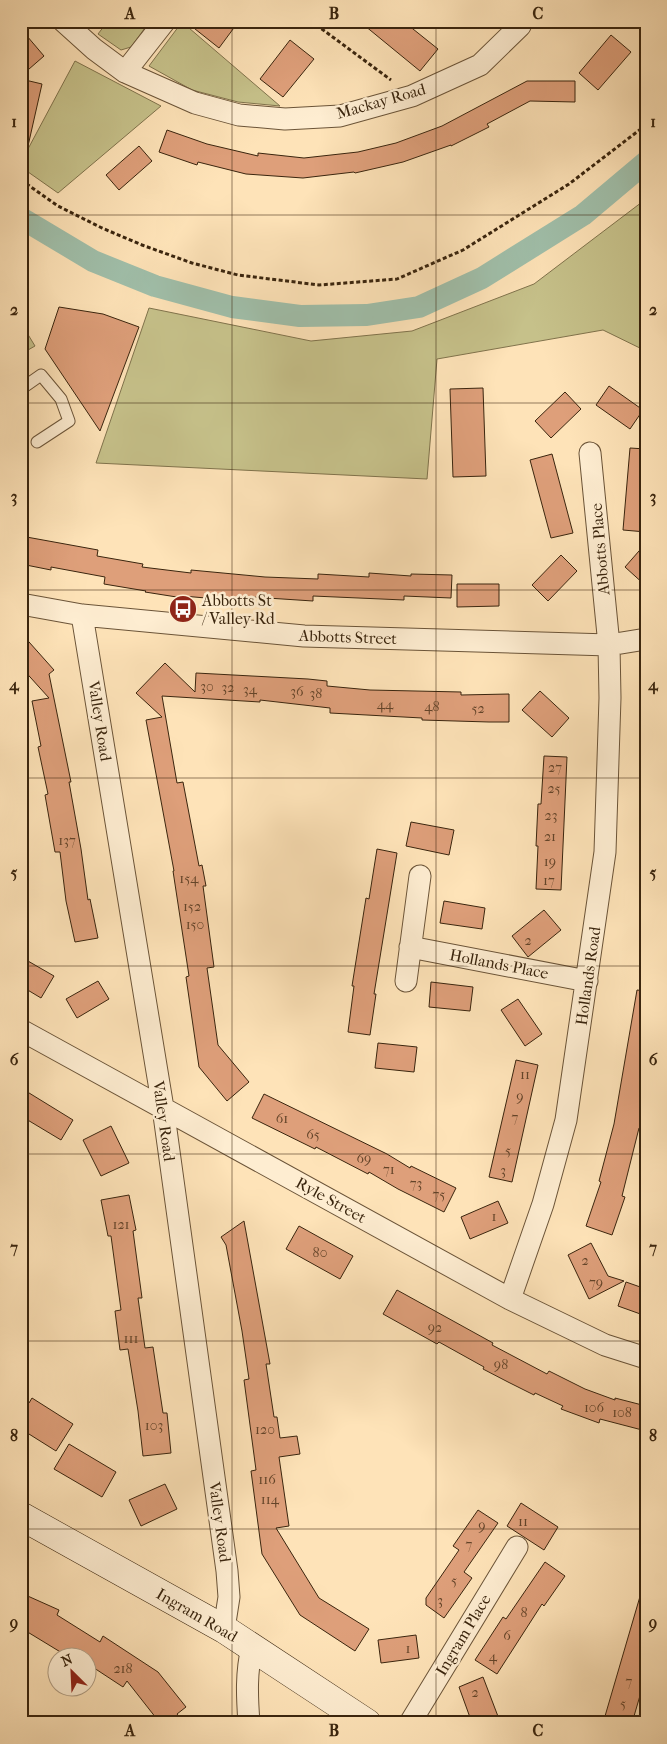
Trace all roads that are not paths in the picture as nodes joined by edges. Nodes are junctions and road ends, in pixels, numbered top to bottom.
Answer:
1 (63, 21) edge
2 (165, 21) edge
3 (522, 21) edge
4 (125, 72) junction
5 (21, 389) edge
6 (37, 442) dead end
7 (590, 453) dead end
8 (21, 604) edge
9 (82, 616) junction
10 (646, 639) edge
11 (609, 645) junction
12 (420, 876) dead end
13 (410, 947) junction
14 (406, 981) dead end
15 (587, 981) junction
16 (21, 1030) edge
17 (163, 1108) junction
18 (510, 1299) junction
19 (646, 1358) edge
20 (21, 1516) edge
21 (517, 1547) dead end
22 (224, 1629) junction
23 (252, 1647) junction
24 (249, 1723) edge
25 (367, 1723) edge
26 (410, 1723) edge

1 - 4 street, Mackay Road
2 - 4 street
3 - 4 street, Mackay Road
5 - 6 lane
7 - 11 street, Abbotts Place
8 - 9 street, Abbotts Street
9 - 11 street, Abbotts Street
9 - 17 street, Valley Road
10 - 11 street, Abbotts Street
11 - 15 street, Hollands Road
12 - 13 street
13 - 14 street
13 - 15 street, Hollands Place
15 - 18 street, Hollands Road
16 - 17 street, Ryle Street
17 - 18 street, Ryle Street
17 - 22 street, Valley Road
18 - 19 street, Ryle Street
20 - 22 street, Ingram Road
21 - 26 street, Ingram Place
22 - 23 street, Ingram Road
23 - 24 street
23 - 25 street, Ingram Road

